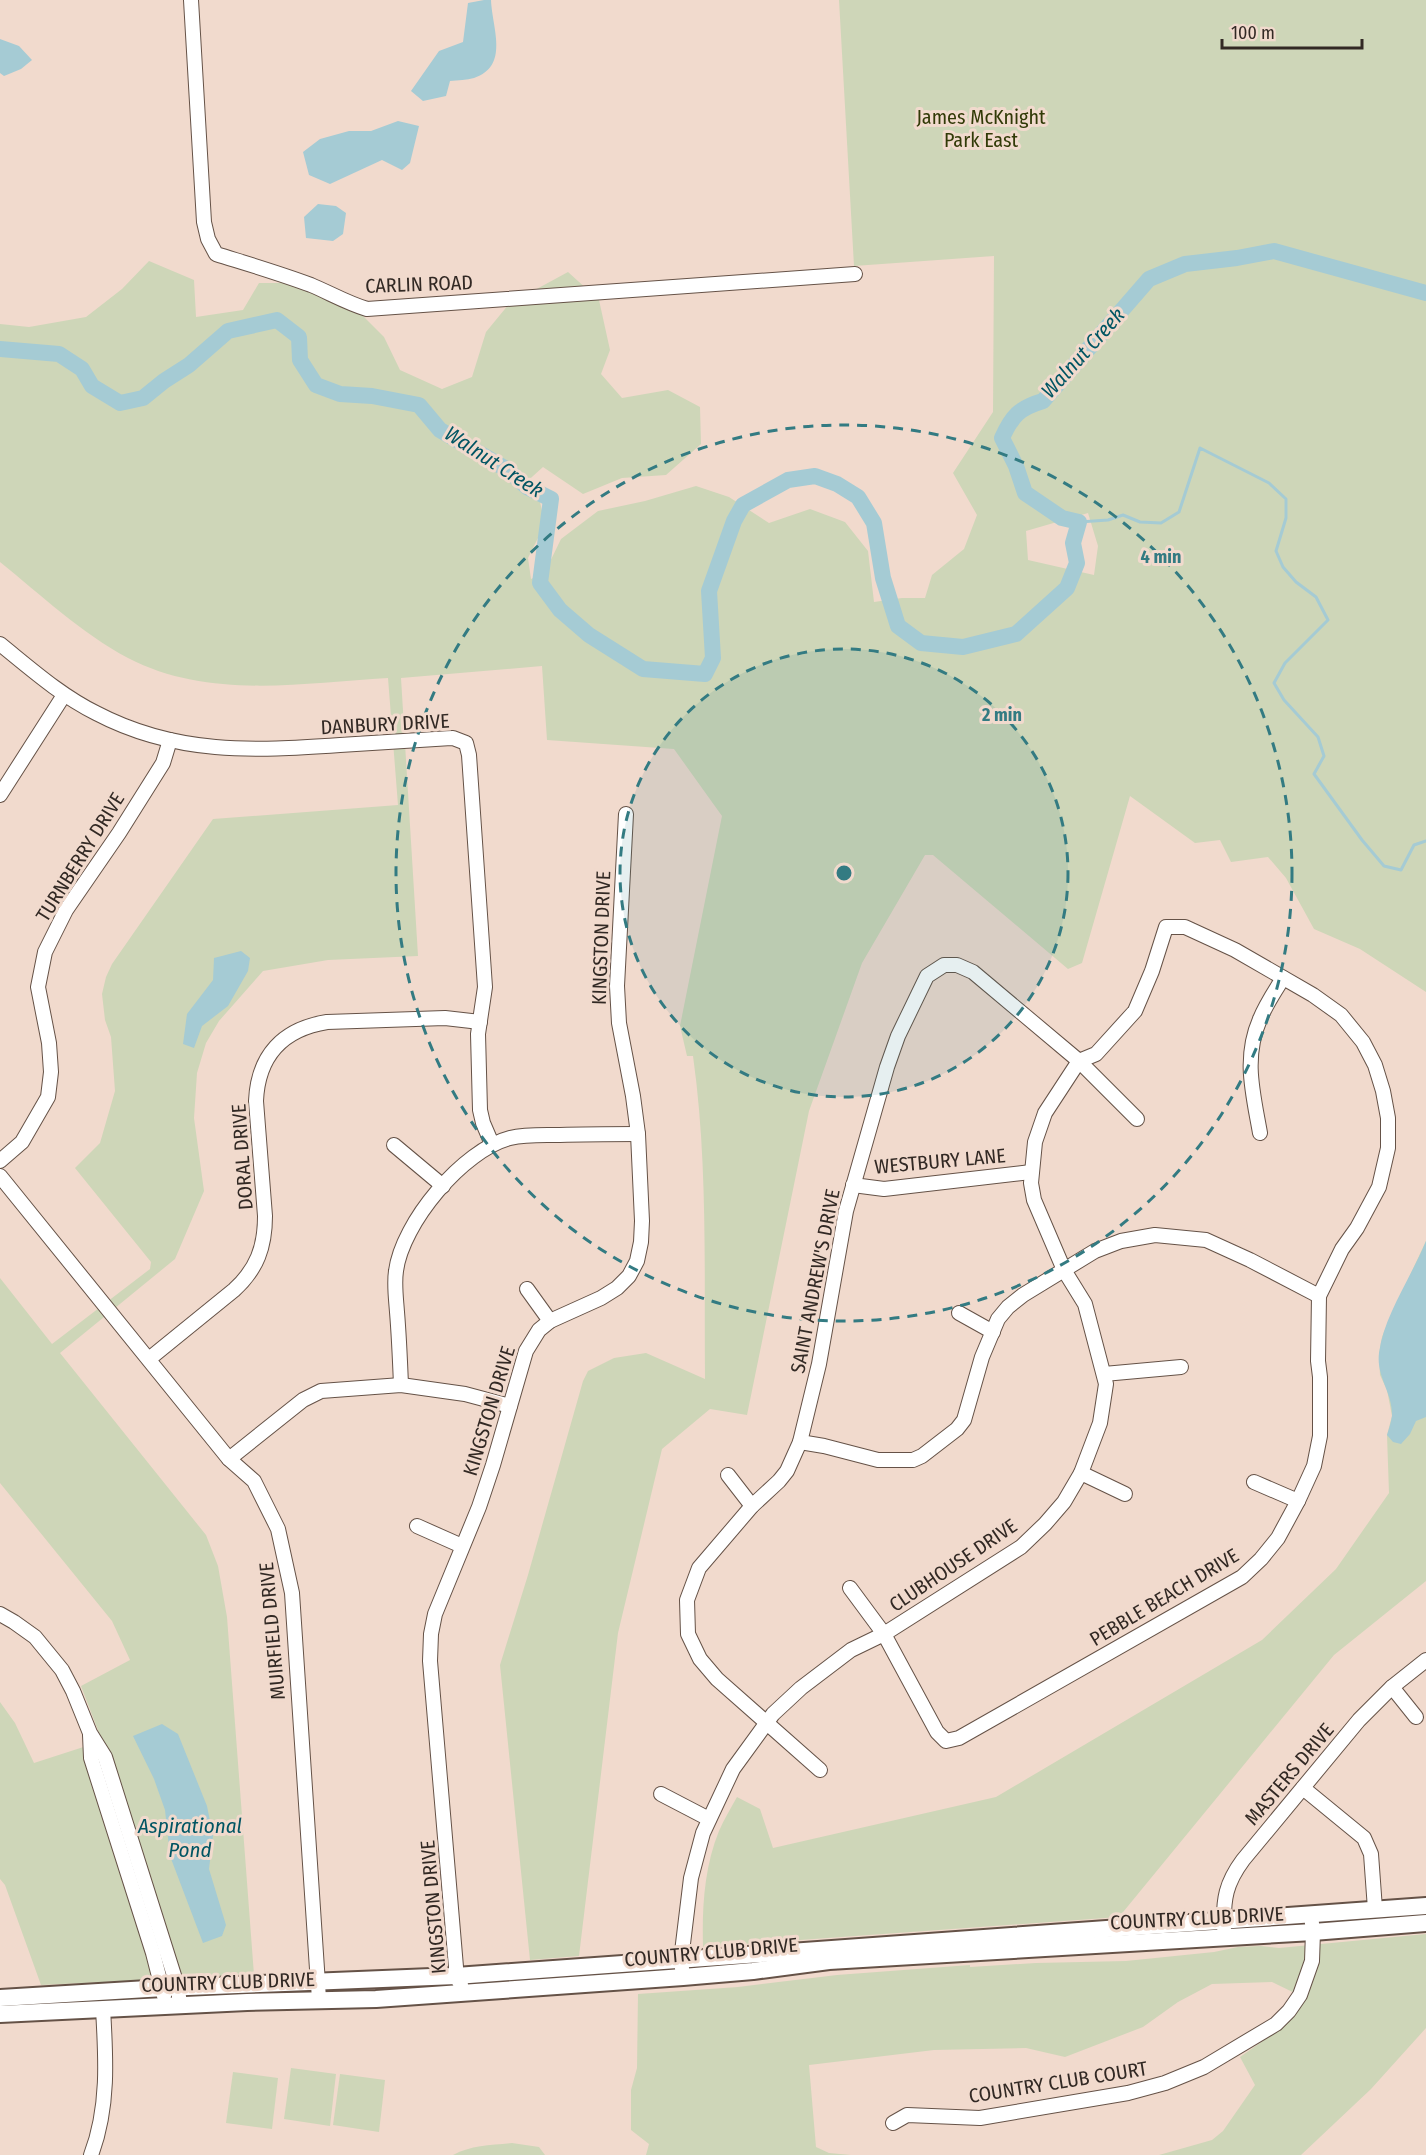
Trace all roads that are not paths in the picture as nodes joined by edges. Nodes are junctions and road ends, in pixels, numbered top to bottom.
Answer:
1 (191, 0) edge
2 (855, 274) dead end
3 (0, 644) edge
4 (64, 695) junction
5 (170, 740) junction
6 (0, 795) edge
7 (626, 814) dead end
8 (1166, 927) joint
9 (1282, 978) junction
10 (480, 1022) junction
11 (1079, 1060) junction
12 (1137, 1119) dead end
13 (1260, 1133) dead end
14 (638, 1134) junction
15 (492, 1144) junction
16 (394, 1145) dead end
17 (0, 1161) edge
18 (1031, 1172) junction
19 (0, 1176) edge
20 (853, 1185) junction
21 (443, 1186) junction
22 (1064, 1270) junction
23 (527, 1288) dead end
24 (1319, 1296) junction
25 (959, 1312) dead end
26 (550, 1321) junction
27 (993, 1332) junction
28 (149, 1359) junction
29 (1181, 1367) dead end
30 (1104, 1374) junction
31 (401, 1385) junction
32 (510, 1406) junction
33 (800, 1442) junction
34 (229, 1459) junction
35 (1081, 1473) junction
36 (728, 1474) dead end
37 (1254, 1482) dead end
38 (1125, 1494) dead end
39 (1298, 1501) junction
40 (752, 1506) junction
41 (417, 1526) dead end
42 (462, 1546) junction
43 (850, 1588) dead end
44 (0, 1614) edge
45 (884, 1634) junction
46 (1426, 1660) edge
47 (1392, 1687) junction
48 (1416, 1717) dead end
49 (766, 1723) junction
50 (820, 1770) dead end
51 (1303, 1788) junction
52 (662, 1794) dead end
53 (710, 1819) junction
54 (1426, 1906) edge
55 (1375, 1909) junction
56 (1311, 1915) junction
57 (1426, 1923) edge
58 (1224, 1928) junction
59 (1313, 1932) junction
60 (681, 1960) junction
61 (456, 1976) junction
62 (683, 1977) junction
63 (171, 1988) junction
64 (318, 1991) junction
65 (465, 1992) junction
66 (0, 1998) edge
67 (172, 2005) junction
68 (103, 2008) junction
69 (0, 2014) edge
70 (893, 2123) dead end
71 (92, 2155) edge

1 - 2 street, CARLIN ROAD
3 - 4 street, DANBURY DRIVE
4 - 5 street, DANBURY DRIVE
4 - 6 street
5 - 10 street, DANBURY DRIVE
5 - 17 street, TURNBERRY DRIVE
7 - 14 street, KINGSTON DRIVE
8 - 9 street, PEBBLE BEACH DRIVE
8 - 11 street, CLUBHOUSE DRIVE
9 - 13 street
9 - 24 street, PEBBLE BEACH DRIVE
10 - 15 street, DANBURY DRIVE
10 - 28 street, DORAL DRIVE
11 - 12 street
11 - 18 street, CLUBHOUSE DRIVE
11 - 20 street, SAINT ANDREW'S DRIVE
14 - 15 street
14 - 26 street, KINGSTON DRIVE
15 - 21 street
16 - 21 street
18 - 20 street, WESTBURY LANE
18 - 22 street, CLUBHOUSE DRIVE
19 - 28 street, MUIRFIELD DRIVE
20 - 33 street, SAINT ANDREW'S DRIVE
21 - 31 street
22 - 24 street
22 - 27 street
22 - 30 street, CLUBHOUSE DRIVE
23 - 26 street
24 - 39 street, PEBBLE BEACH DRIVE
25 - 27 street
26 - 32 street, KINGSTON DRIVE
27 - 33 street
28 - 34 street, MUIRFIELD DRIVE
29 - 30 street
30 - 35 street, CLUBHOUSE DRIVE
31 - 32 street
31 - 34 street
32 - 42 street, KINGSTON DRIVE
33 - 40 street, SAINT ANDREW'S DRIVE
34 - 64 street, MUIRFIELD DRIVE
35 - 38 street
35 - 45 street, CLUBHOUSE DRIVE
36 - 40 street
37 - 39 street
39 - 45 street, PEBBLE BEACH DRIVE
40 - 49 street, SAINT ANDREW'S DRIVE
41 - 42 street
42 - 61 street, KINGSTON DRIVE
43 - 45 street
44 - 63 street
45 - 49 street, CLUBHOUSE DRIVE
46 - 47 street, MASTERS DRIVE
47 - 48 street
47 - 51 street, MASTERS DRIVE
49 - 50 street, SAINT ANDREW'S DRIVE
49 - 53 street, CLUBHOUSE DRIVE
51 - 55 street
51 - 58 street, MASTERS DRIVE
52 - 53 street
53 - 60 street, CLUBHOUSE DRIVE
54 - 55 main road, COUNTRY CLUB DRIVE
55 - 56 main road, COUNTRY CLUB DRIVE
56 - 58 main road, COUNTRY CLUB DRIVE
56 - 59 street, COUNTRY CLUB COURT
57 - 59 main road, COUNTRY CLUB DRIVE
58 - 59 main road, COUNTRY CLUB DRIVE
58 - 60 main road, COUNTRY CLUB DRIVE
58 - 62 main road, COUNTRY CLUB DRIVE
59 - 70 street, COUNTRY CLUB COURT
60 - 61 main road, COUNTRY CLUB DRIVE
60 - 62 street, CLUBHOUSE DRIVE
61 - 64 main road, COUNTRY CLUB DRIVE
61 - 65 street, KINGSTON DRIVE
62 - 65 main road, COUNTRY CLUB DRIVE
63 - 64 main road, COUNTRY CLUB DRIVE
63 - 66 main road, COUNTRY CLUB DRIVE
63 - 67 street
64 - 65 main road, COUNTRY CLUB DRIVE
64 - 67 main road, COUNTRY CLUB DRIVE
67 - 68 main road, COUNTRY CLUB DRIVE
68 - 69 main road, COUNTRY CLUB DRIVE
68 - 71 street

